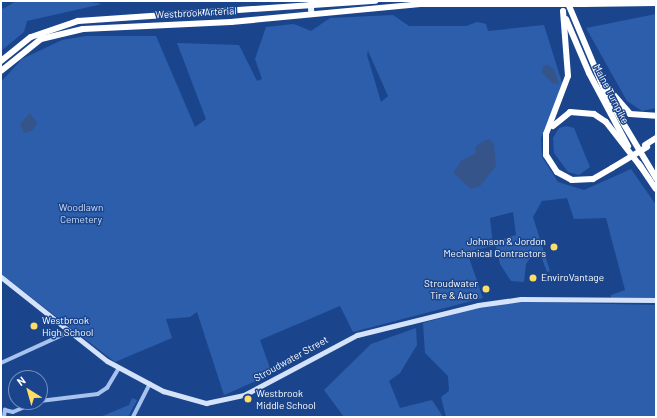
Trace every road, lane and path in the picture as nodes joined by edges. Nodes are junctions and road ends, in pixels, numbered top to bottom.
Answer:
1 (375, 1) edge
2 (466, 1) edge
3 (560, 1) edge
4 (567, 1) edge
5 (656, 3) edge
6 (476, 4) junction
7 (312, 7) edge
8 (563, 11) junction
9 (583, 43) junction
10 (1, 61) edge
11 (1, 71) edge
12 (656, 116) edge
13 (656, 138) edge
14 (656, 141) edge
15 (646, 146) junction
16 (612, 167) junction
17 (641, 167) junction
18 (656, 178) edge
19 (656, 189) edge
20 (1, 277) edge
21 (656, 300) edge
22 (69, 332) junction
23 (1, 363) edge
24 (119, 368) junction
25 (150, 384) junction
26 (48, 401) edge
27 (18, 410) edge
28 (13, 412) junction
29 (4, 417) edge
30 (12, 417) edge
31 (133, 417) edge

1 - 7 highway, Westbrook Arterial
2 - 6 highway, Westbrook Arterial
3 - 8 highway, Maine Turnpike
4 - 9 highway, Maine Turnpike
5 - 6 highway, Westbrook Arterial, bridge
6 - 7 highway, Westbrook Arterial
7 - 10 highway, Westbrook Arterial
7 - 11 highway, Westbrook Arterial
8 - 16 highway
8 - 17 highway, Maine Turnpike
9 - 12 highway
9 - 18 highway, Maine Turnpike
13 - 15 highway
14 - 15 highway
15 - 16 highway, bridge
16 - 17 highway
17 - 19 highway, Maine Turnpike
20 - 22 main road, Stroudwater Street
21 - 25 main road, Stroudwater Street
22 - 23 street
22 - 24 main road, Stroudwater Street
24 - 25 main road, Stroudwater Street
24 - 26 street
25 - 31 street
27 - 28 street
28 - 29 street
28 - 30 street

